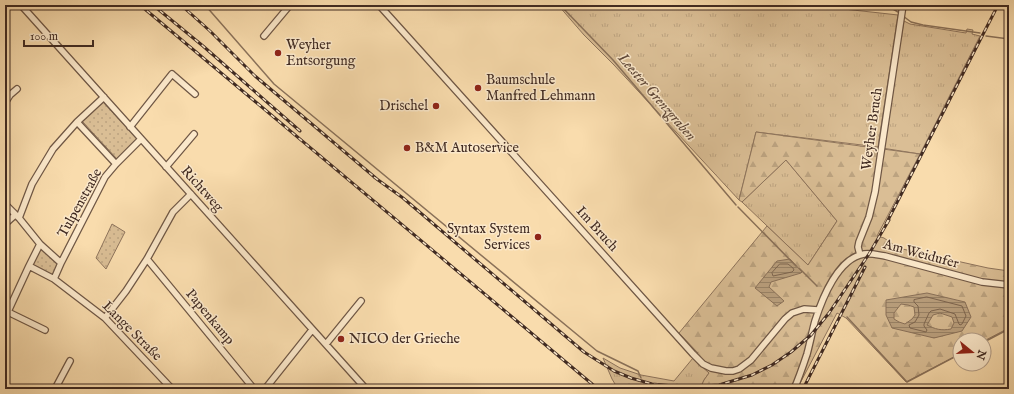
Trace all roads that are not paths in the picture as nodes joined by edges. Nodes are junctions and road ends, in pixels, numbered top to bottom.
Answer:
1 (290, 5) edge
2 (379, 5) edge
3 (903, 5) edge
4 (23, 6) edge
5 (264, 36) dead end
6 (17, 89) dead end
7 (195, 94) dead end
8 (104, 98) junction
9 (5, 103) edge
10 (77, 122) junction
11 (130, 127) junction
12 (194, 134) dead end
13 (141, 139) junction
14 (116, 164) junction
15 (166, 167) junction
16 (191, 194) junction
17 (5, 204) edge
18 (18, 216) junction
19 (5, 224) edge
20 (40, 244) junction
21 (860, 255) junction
22 (147, 259) junction
23 (61, 264) junction
24 (29, 266) junction
25 (54, 279) junction
26 (1009, 285) edge
27 (362, 301) dead end
28 (818, 310) junction
29 (8, 312) junction
30 (5, 318) edge
31 (105, 318) junction
32 (45, 330) dead end
33 (312, 330) junction
34 (326, 344) junction
35 (70, 361) dead end
36 (55, 389) edge
37 (172, 389) edge
38 (254, 389) edge
39 (265, 389) edge
40 (366, 389) edge
41 (794, 389) edge

1 - 5 street
2 - 28 street, Im Bruch
3 - 21 street, Weyher Bruch
4 - 8 street, Richtweg
6 - 9 street
7 - 11 street
8 - 10 street
8 - 11 street, Richtweg
10 - 14 street
10 - 18 street
11 - 13 street, Richtweg
12 - 15 street
13 - 14 street, Tulpenstraße
13 - 15 street, Richtweg
14 - 23 street, Tulpenstraße
15 - 16 street, Richtweg
16 - 22 street
16 - 33 street, Richtweg
17 - 18 street
18 - 19 street
18 - 20 street
20 - 23 street
20 - 24 street
21 - 26 street, Am Weidufer
21 - 28 street
22 - 31 street
22 - 38 street, Papenkamp
23 - 25 street
24 - 25 street, Lange Straße
24 - 29 street
25 - 31 street, Lange Straße
27 - 34 street
28 - 41 street
29 - 30 street
29 - 32 street
31 - 37 street, Lange Straße
33 - 34 street, Richtweg
33 - 39 street
34 - 40 street, Richtweg
35 - 36 street

